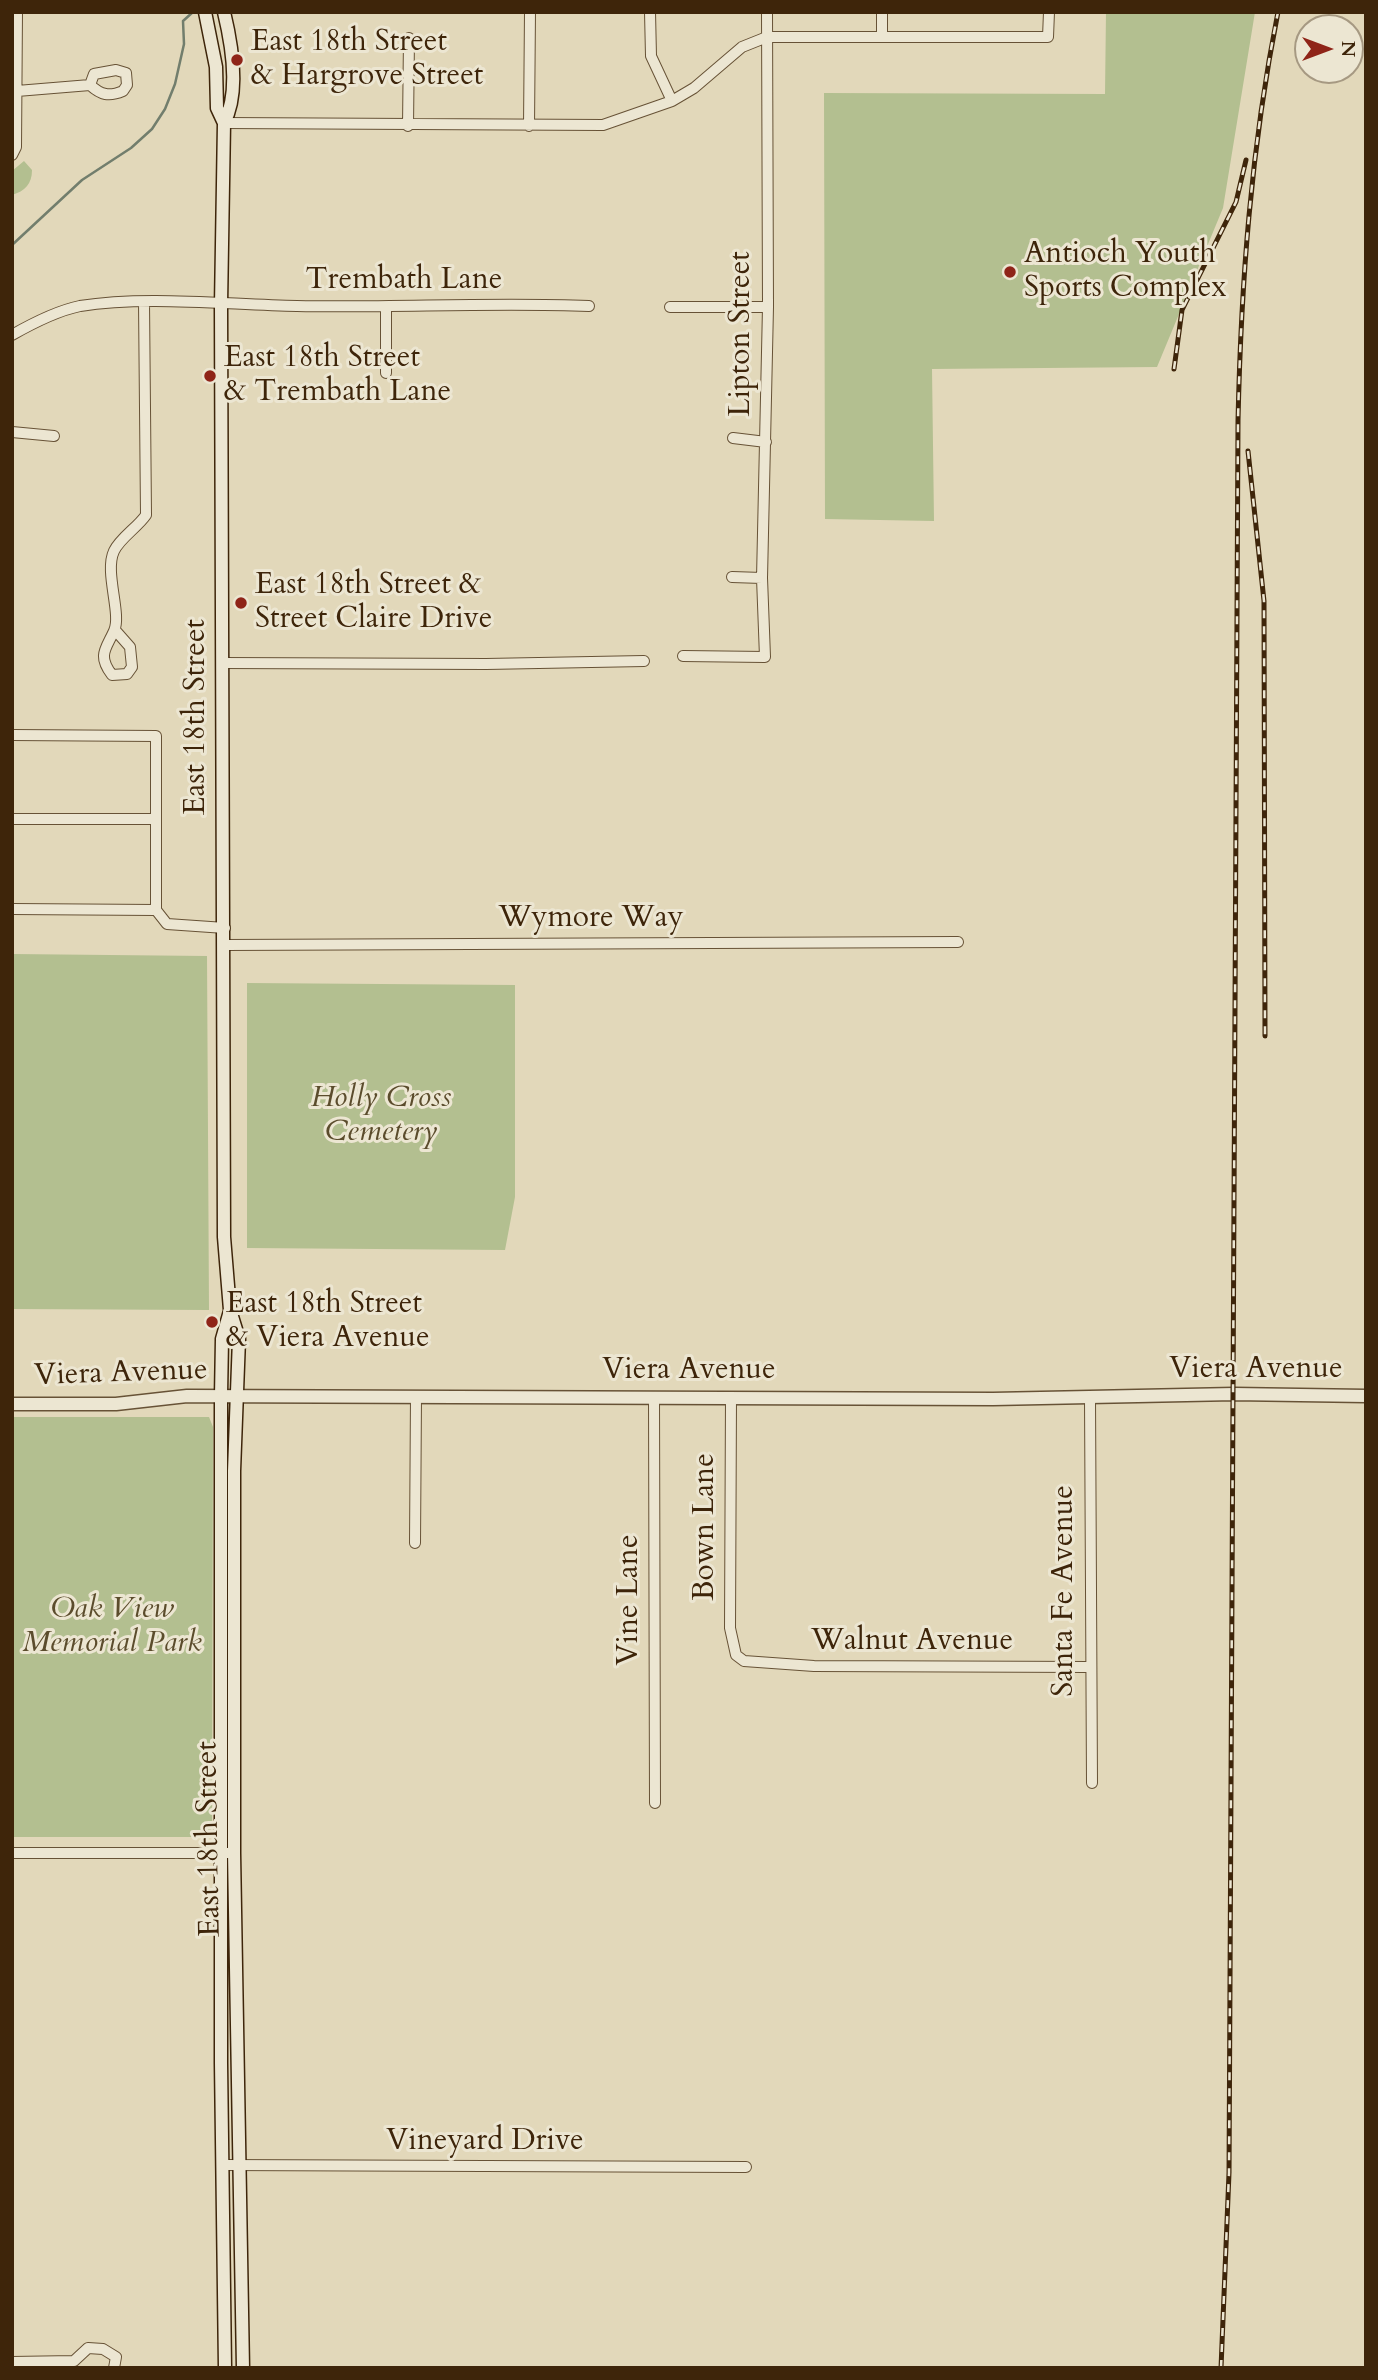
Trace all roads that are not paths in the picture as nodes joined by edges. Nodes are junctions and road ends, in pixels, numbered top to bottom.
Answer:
1 (17, 12) edge
2 (205, 12) edge
3 (223, 12) edge
4 (530, 12) edge
5 (650, 12) edge
6 (767, 12) edge
7 (882, 12) edge
8 (1049, 12) edge
9 (882, 35) junction
10 (767, 37) junction
11 (409, 38) dead end
12 (90, 85) dead end
13 (17, 91) junction
14 (672, 101) junction
15 (224, 123) junction
16 (408, 126) junction
17 (529, 126) junction
18 (12, 155) edge
19 (144, 302) junction
20 (220, 305) junction
21 (589, 306) dead end
22 (670, 307) dead end
23 (768, 307) junction
24 (386, 308) junction
25 (12, 335) edge
26 (386, 373) dead end
27 (12, 432) edge
28 (54, 436) dead end
29 (733, 438) dead end
30 (766, 442) junction
31 (732, 577) dead end
32 (762, 578) junction
33 (115, 630) dead end
34 (683, 656) dead end
35 (644, 660) dead end
36 (222, 663) junction
37 (12, 734) edge
38 (156, 819) junction
39 (12, 820) edge
40 (12, 909) edge
41 (156, 910) junction
42 (225, 928) junction
43 (958, 942) dead end
44 (225, 945) junction
45 (230, 1310) junction
46 (221, 1396) junction
47 (416, 1396) junction
48 (654, 1396) junction
49 (1366, 1396) edge
50 (237, 1397) junction
51 (731, 1398) junction
52 (1090, 1398) junction
53 (12, 1404) edge
54 (415, 1543) dead end
55 (736, 1655) joint
56 (1089, 1667) junction
57 (1092, 1783) dead end
58 (655, 1803) dead end
59 (12, 1853) edge
60 (228, 1853) junction
61 (223, 2165) junction
62 (240, 2165) junction
63 (746, 2167) dead end
64 (12, 2362) edge
65 (76, 2365) edge
66 (114, 2368) edge
67 (225, 2368) edge
68 (243, 2368) edge

1 - 13 street
2 - 15 main road, East 18th Street
3 - 15 main road, East 18th Street
4 - 17 street
5 - 14 street
6 - 10 street, Lipton Street
7 - 9 street
8 - 9 street
9 - 10 street
10 - 14 street
10 - 23 street, Lipton Street
11 - 16 street
12 - 13 street
13 - 18 street
14 - 17 street
15 - 16 street
15 - 20 main road, East 18th Street
16 - 17 street
19 - 20 street, Trembath Lane
19 - 25 street, Trembath Lane
19 - 33 street
20 - 24 street, Trembath Lane
20 - 36 main road, East 18th Street
21 - 24 street, Trembath Lane
22 - 23 street
23 - 30 street, Lipton Street
24 - 26 street
27 - 28 street
29 - 30 street
30 - 32 street, Lipton Street
31 - 32 street
32 - 34 street, Lipton Street
35 - 36 street
36 - 42 main road, East 18th Street
37 - 38 street
38 - 39 street
38 - 41 street
40 - 41 street
41 - 42 street
42 - 44 main road, East 18th Street
43 - 44 street, Wymore Way
44 - 45 main road, East 18th Street
45 - 46 main road, East 18th Street
45 - 50 main road, East 18th Street
46 - 50 main road, Viera Avenue
46 - 53 main road, Viera Avenue
46 - 60 main road, East 18th Street
47 - 48 main road, Viera Avenue
47 - 50 main road, Viera Avenue
47 - 54 street
48 - 51 main road, Viera Avenue
48 - 58 street, Vine Lane
49 - 52 main road, Viera Avenue
50 - 60 main road, East 18th Street
51 - 52 main road, Viera Avenue
51 - 55 street, Bown Lane
52 - 56 street, Santa Fe Avenue
55 - 56 street, Walnut Avenue
56 - 57 street, Santa Fe Avenue
59 - 60 street
60 - 61 main road, East 18th Street
60 - 62 main road, East 18th Street
61 - 62 street, Vineyard Drive
61 - 67 main road, East 18th Street
62 - 63 street, Vineyard Drive
62 - 68 main road, East 18th Street
64 - 65 street
65 - 66 street

